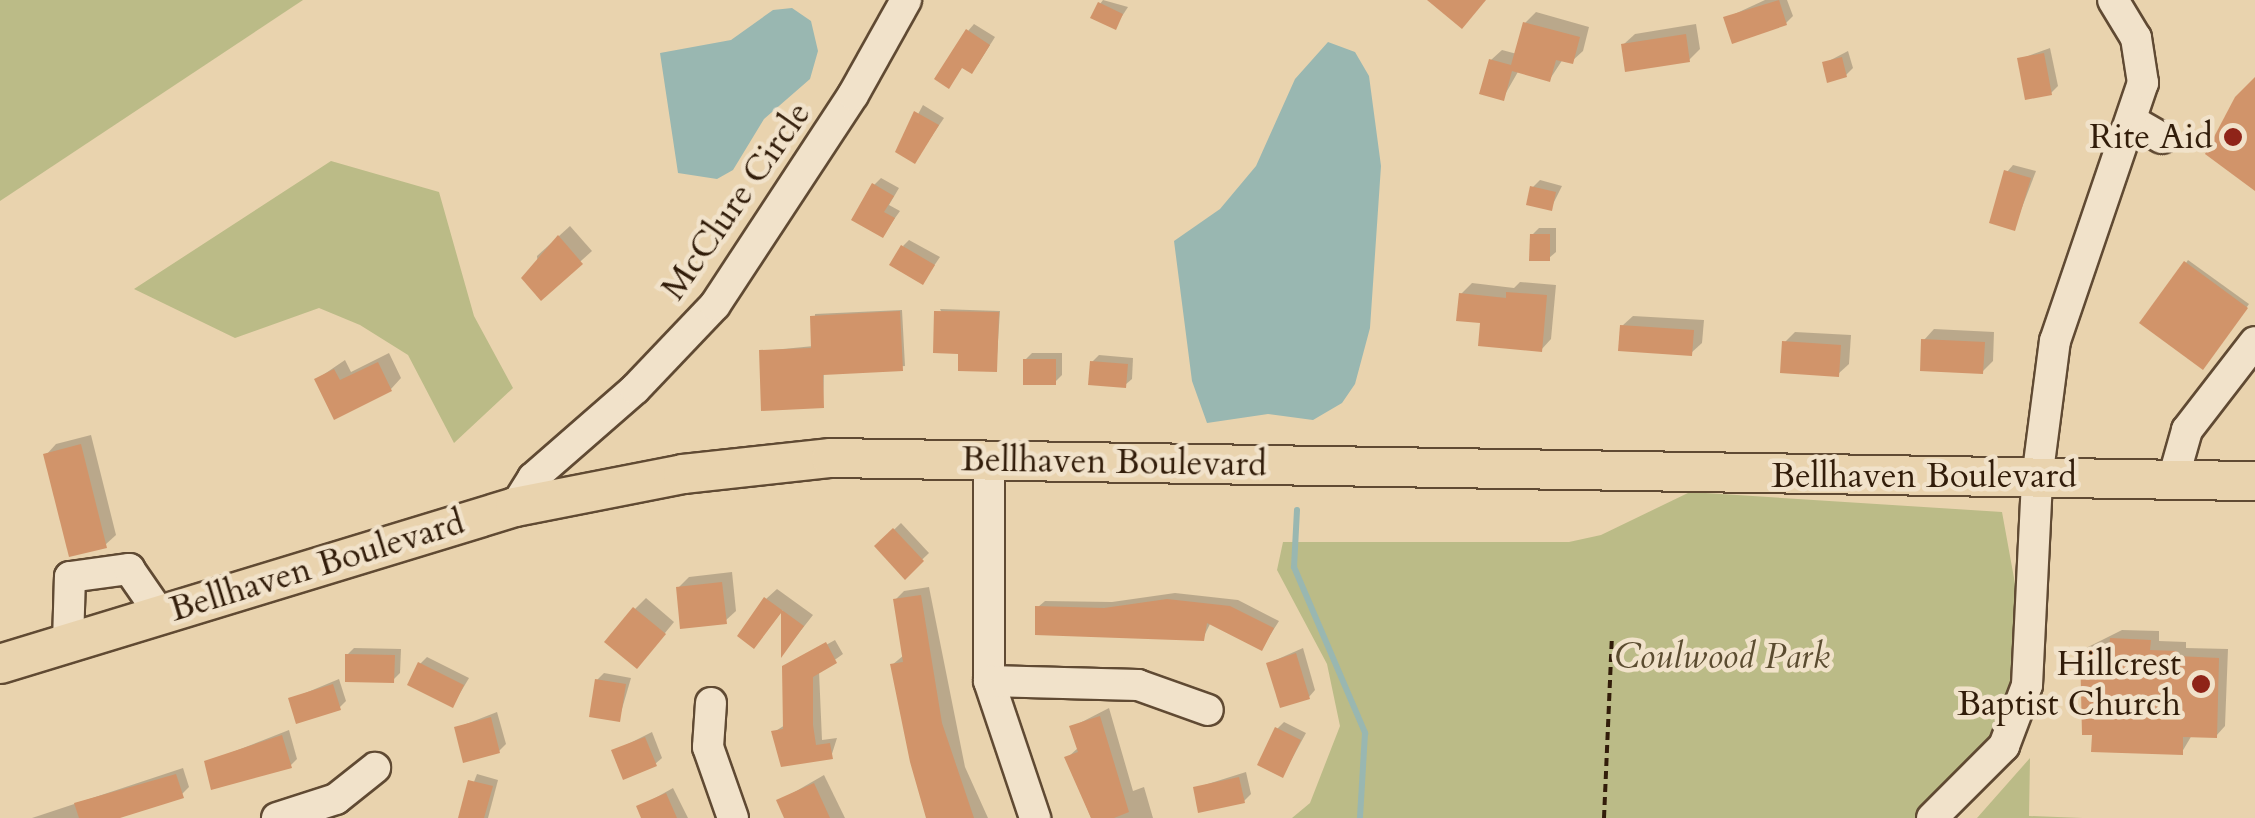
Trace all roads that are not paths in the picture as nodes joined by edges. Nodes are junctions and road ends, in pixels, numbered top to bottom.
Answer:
1 (906, 0) edge
2 (2114, 0) edge
3 (2134, 122) junction
4 (2162, 138) dead end
5 (2255, 342) edge
6 (990, 458) junction
7 (2174, 476) junction
8 (2036, 479) junction
9 (2255, 481) edge
10 (515, 506) junction
11 (160, 614) junction
12 (68, 643) junction
13 (0, 664) edge
14 (989, 681) junction
15 (712, 703) dead end
16 (1208, 710) dead end
17 (375, 768) dead end
18 (277, 818) edge
19 (733, 818) edge
20 (1035, 818) edge
21 (1932, 818) edge

1 - 10 street, McClure Circle
2 - 3 street
3 - 4 street
3 - 8 street
5 - 7 street
6 - 8 main road, Bellhaven Boulevard
6 - 10 main road, Bellhaven Boulevard
6 - 14 street
7 - 8 main road, Bellhaven Boulevard
7 - 9 main road, Bellhaven Boulevard
8 - 21 street
10 - 11 main road, Bellhaven Boulevard
11 - 12 main road, Bellhaven Boulevard
11 - 12 street
12 - 13 main road, Bellhaven Boulevard
14 - 16 street
14 - 20 street
15 - 19 street
17 - 18 street

